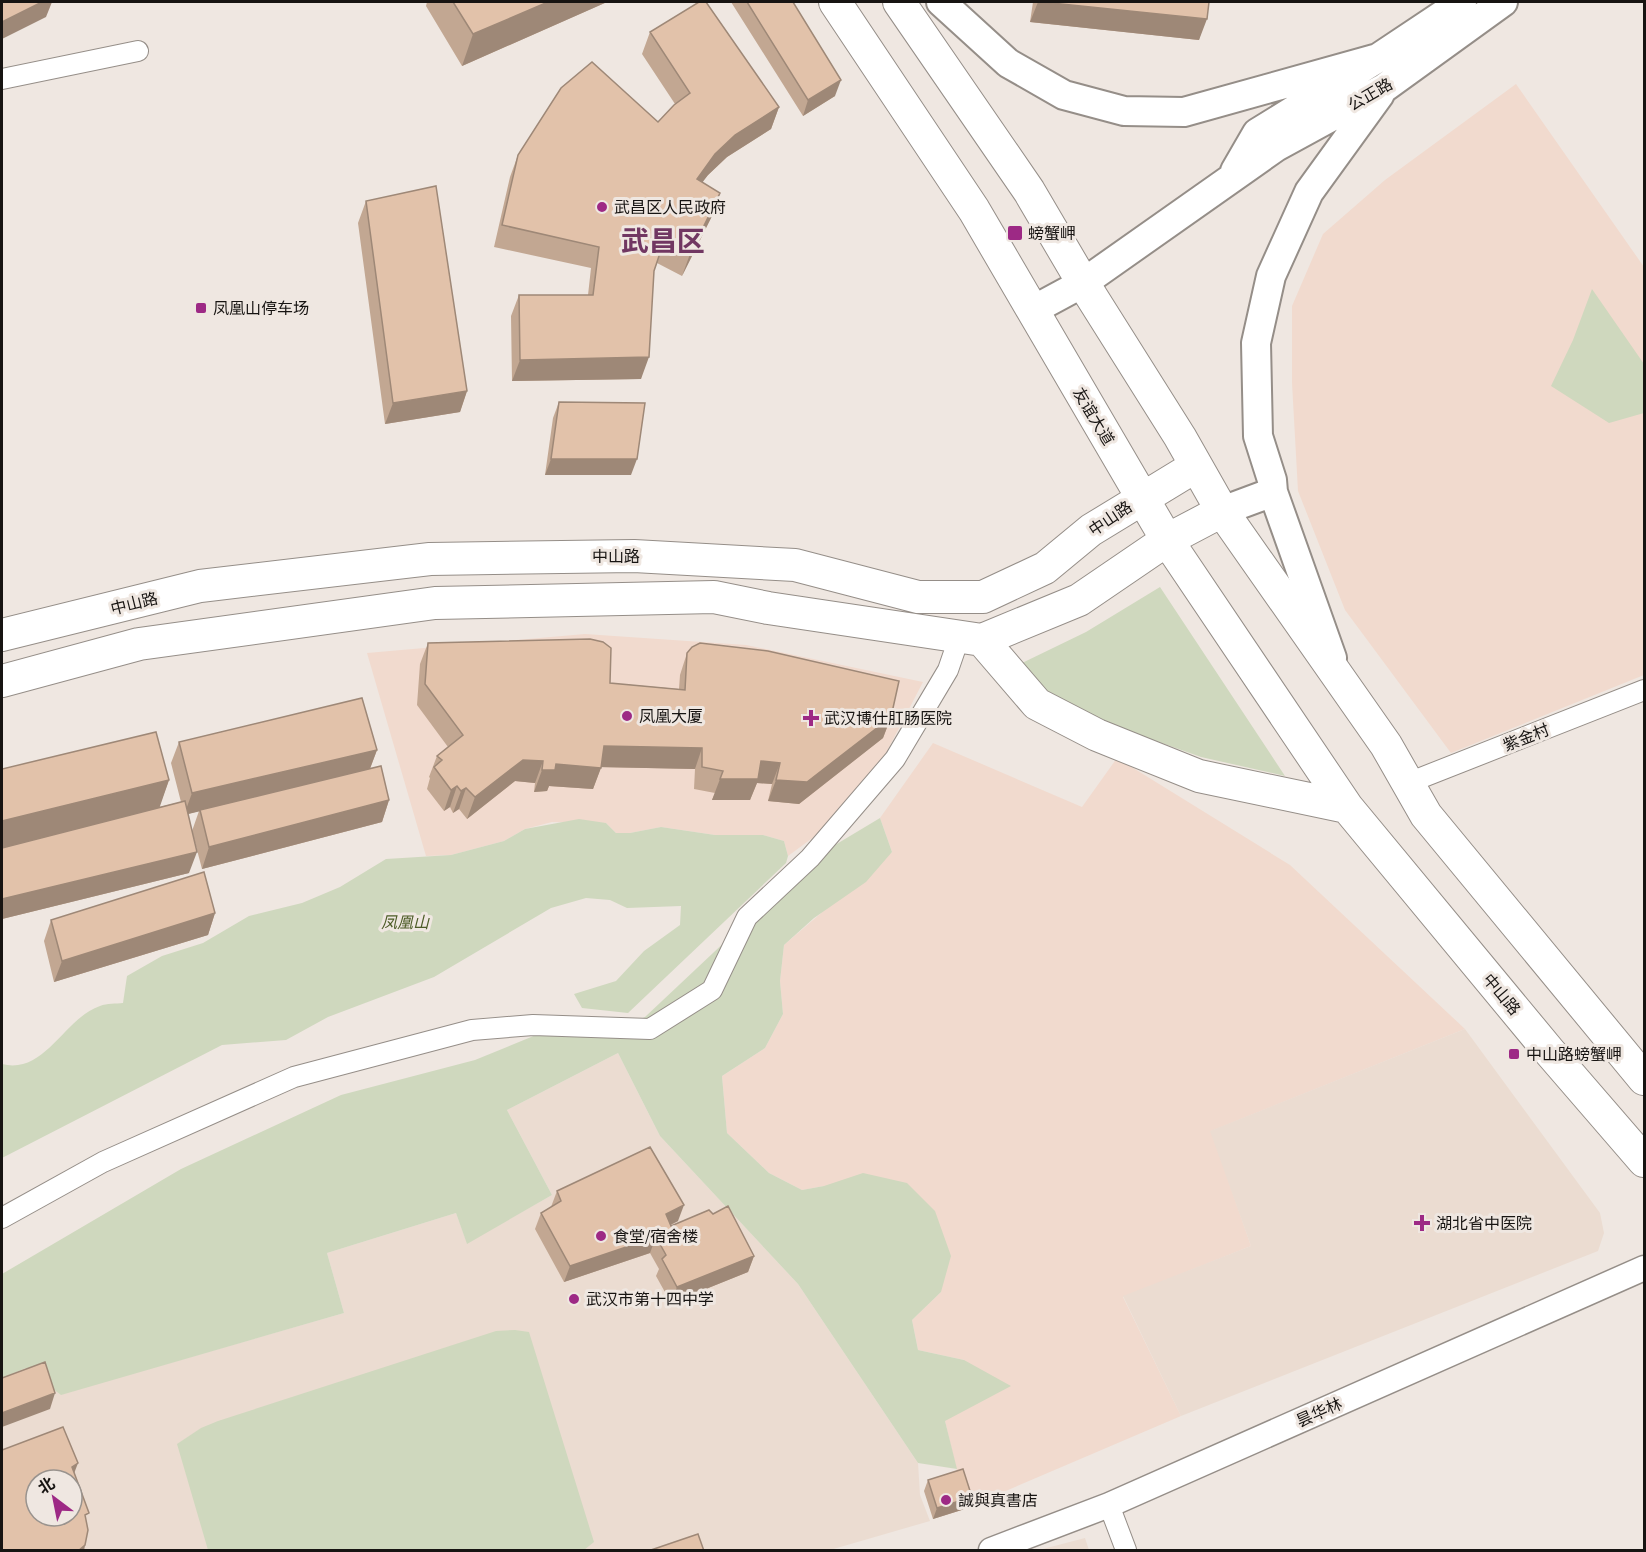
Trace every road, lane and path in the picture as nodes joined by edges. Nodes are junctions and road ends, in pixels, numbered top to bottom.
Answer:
1 (835, 2) edge
2 (900, 2) edge
3 (940, 2) edge
4 (1462, 2) edge
5 (1503, 2) edge
6 (138, 51) dead end
7 (1378, 58) junction
8 (2, 79) edge
9 (1384, 88) junction
10 (1231, 178) junction
11 (1083, 283) junction
12 (1033, 310) junction
13 (1196, 466) junction
14 (1273, 492) junction
15 (1142, 497) junction
16 (1222, 511) junction
17 (1167, 540) junction
18 (2, 635) edge
19 (970, 639) junction
20 (1338, 677) junction
21 (2, 681) edge
22 (1644, 690) edge
23 (1408, 783) junction
24 (1354, 817) junction
25 (1644, 1079) edge
26 (1644, 1161) edge
27 (2, 1218) edge
28 (1644, 1268) edge
29 (1109, 1505) junction
30 (991, 1551) edge
31 (1126, 1551) edge

1 - 12 main road, 友谊大道
2 - 11 main road
3 - 7 main road
4 - 7 main road, 公正路
5 - 9 main road, 公正路
6 - 8 street
7 - 10 main road, 公正路
9 - 10 main road, 公正路
9 - 14 main road
10 - 11 main road, 公正路
11 - 12 main road, 公正路
11 - 13 main road
12 - 15 main road, 友谊大道
13 - 15 main road, 中山路
13 - 16 main road
14 - 16 main road
14 - 20 main road
15 - 17 main road, 友谊大道
15 - 18 main road, 中山路
16 - 17 main road
16 - 20 main road
17 - 19 main road
17 - 24 main road, 友谊大道
19 - 21 main road
19 - 24 main road
19 - 27 street
20 - 23 main road
22 - 23 street, 紫金村
23 - 25 main road
24 - 26 main road, 中山路
28 - 29 street, 昙华林
29 - 30 street, 昙华林
29 - 31 street

